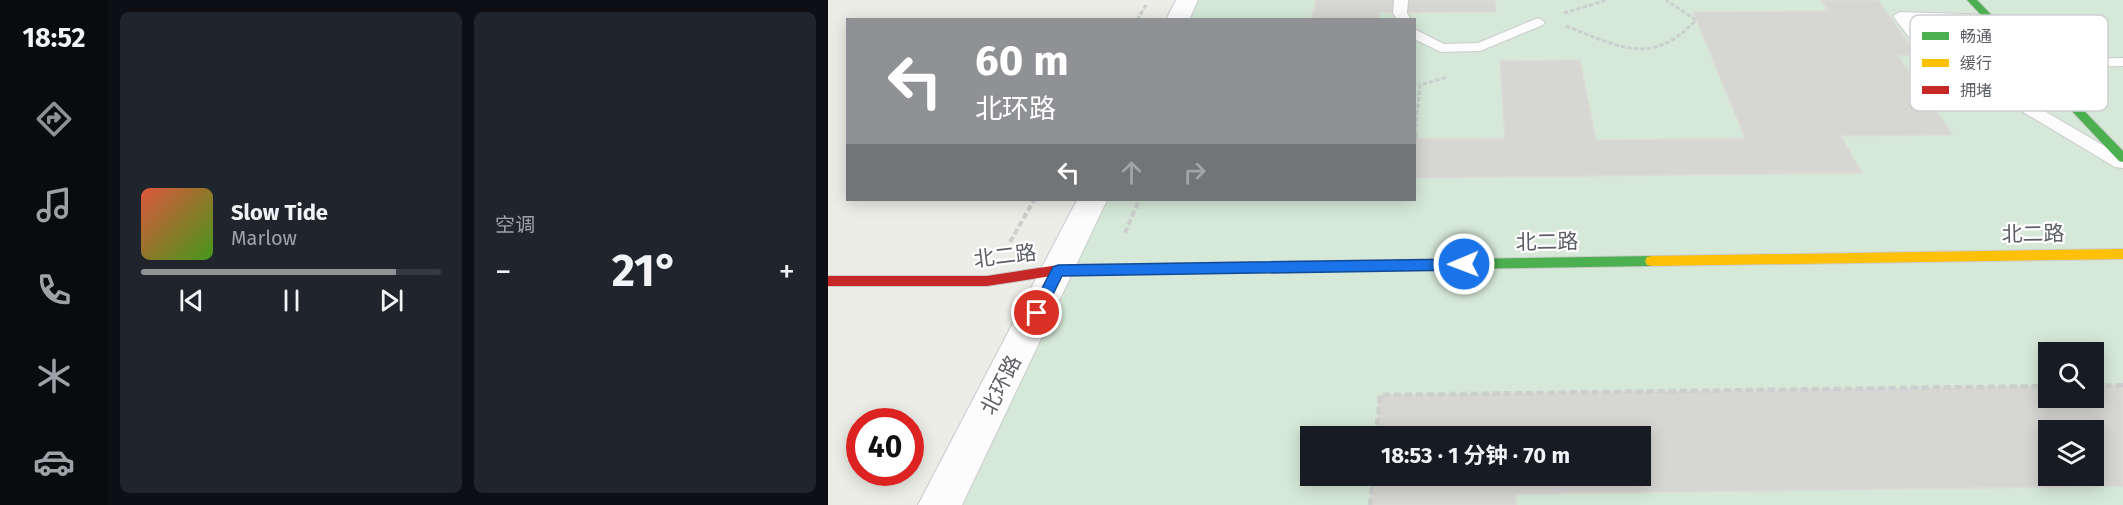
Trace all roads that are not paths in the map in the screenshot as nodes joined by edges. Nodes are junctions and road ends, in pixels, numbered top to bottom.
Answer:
1 (1187, 0) edge
2 (1401, 0) edge
3 (1903, 0) edge
4 (1972, 0) edge
5 (1916, 15) edge
6 (1987, 15) edge
7 (1910, 16) edge
8 (1179, 18) edge
9 (1403, 18) edge
10 (1542, 20) road end
11 (1910, 29) edge
12 (1416, 34) edge
13 (2108, 62) edge
14 (2123, 62) edge
15 (2033, 111) edge
16 (2078, 111) edge
17 (2123, 158) edge
18 (2123, 164) edge
19 (1092, 201) edge
20 (2123, 254) edge
21 (1058, 270) junction
22 (828, 281) edge
23 (940, 505) edge

1 - 8 street
2 - 9 lane
3 - 5 lane
4 - 6 street
7 - 11 lane
10 - 12 lane
13 - 14 lane
15 - 18 lane
16 - 17 street
19 - 21 street, 北环路
20 - 21 street, 北二路
21 - 22 street, 北二路
21 - 23 street, 北环路

